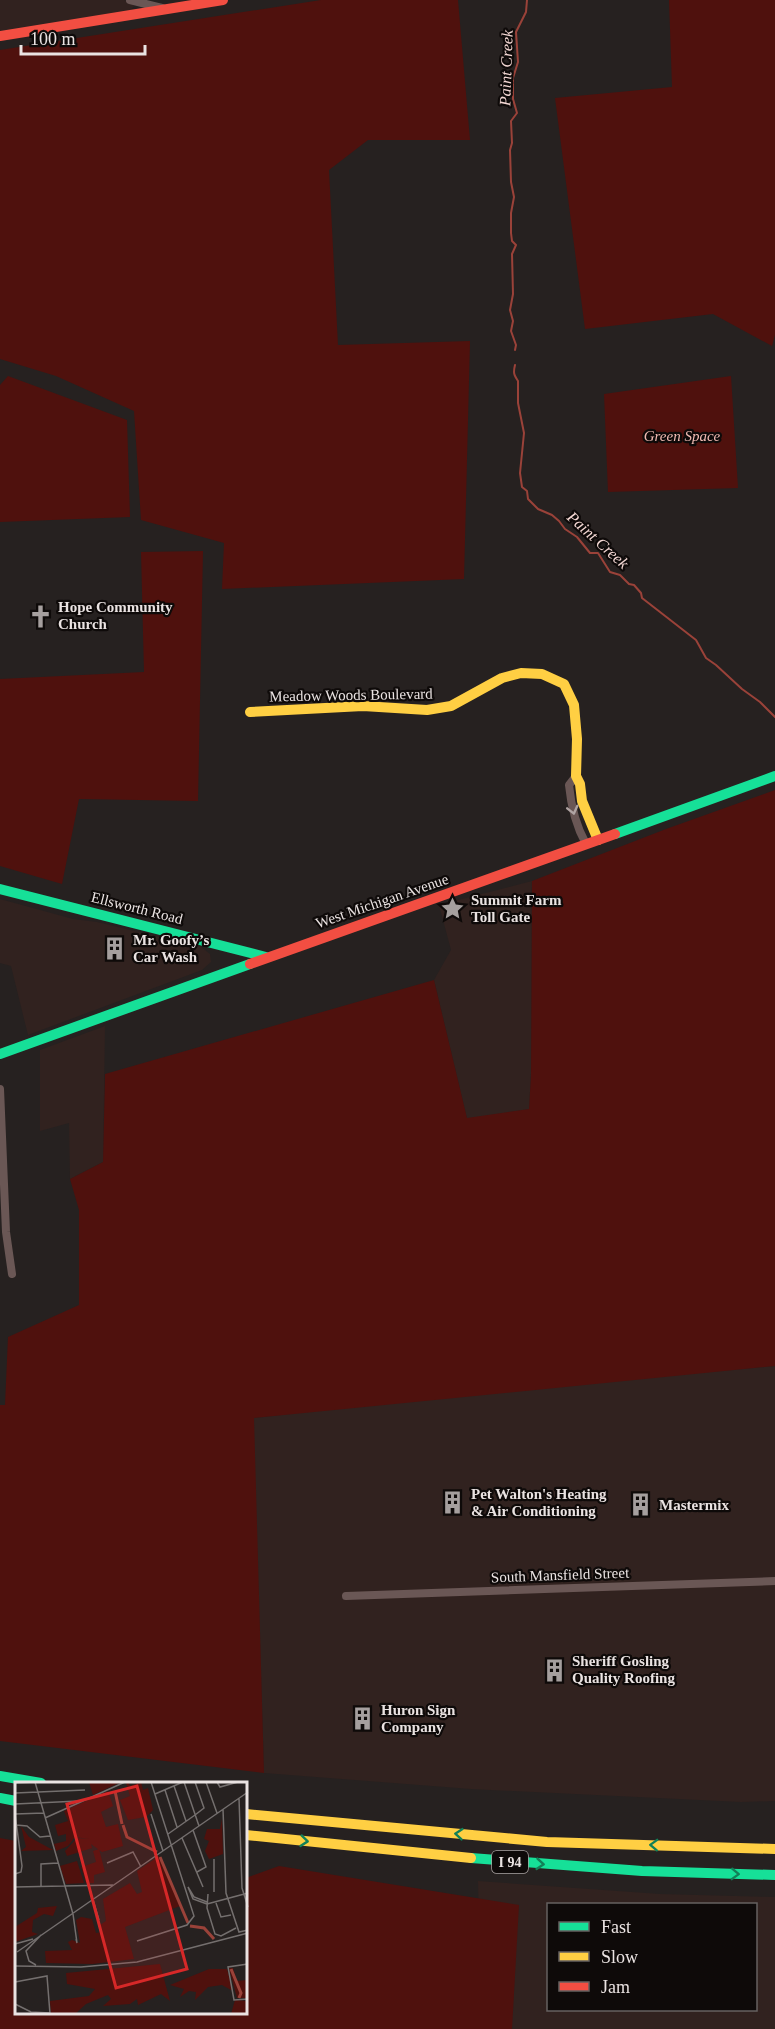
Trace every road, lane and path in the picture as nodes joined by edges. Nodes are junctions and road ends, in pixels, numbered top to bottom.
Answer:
1 (130, 0) edge
2 (223, 0) edge
3 (166, 9) junction
4 (0, 36) edge
5 (250, 712) dead end
6 (576, 776) junction
7 (775, 776) edge
8 (598, 840) junction
9 (586, 844) junction
10 (0, 888) edge
11 (266, 957) junction
12 (0, 1054) edge
13 (0, 1089) edge
14 (12, 1274) dead end
15 (775, 1581) edge
16 (346, 1596) dead end
17 (0, 1776) edge
18 (35, 1782) edge
19 (0, 1798) edge
20 (15, 1801) edge
21 (248, 1814) edge
22 (248, 1835) edge
23 (775, 1849) edge
24 (775, 1875) edge

1 - 3 street
2 - 3 main road
3 - 4 main road
5 - 6 main road, Meadow Woods Boulevard
6 - 8 main road, Meadow Woods Boulevard
6 -> 9 street, Meadow Woods Boulevard
7 - 8 main road, West Michigan Avenue
8 - 9 main road, West Michigan Avenue
9 - 11 main road, West Michigan Avenue
10 - 11 main road, Ellsworth Road
11 - 12 main road, West Michigan Avenue
13 - 14 street
15 - 16 street, South Mansfield Street
17 - 18 main road
19 - 20 main road
23 -> 21 main road, I 94
22 -> 24 main road, I 94

